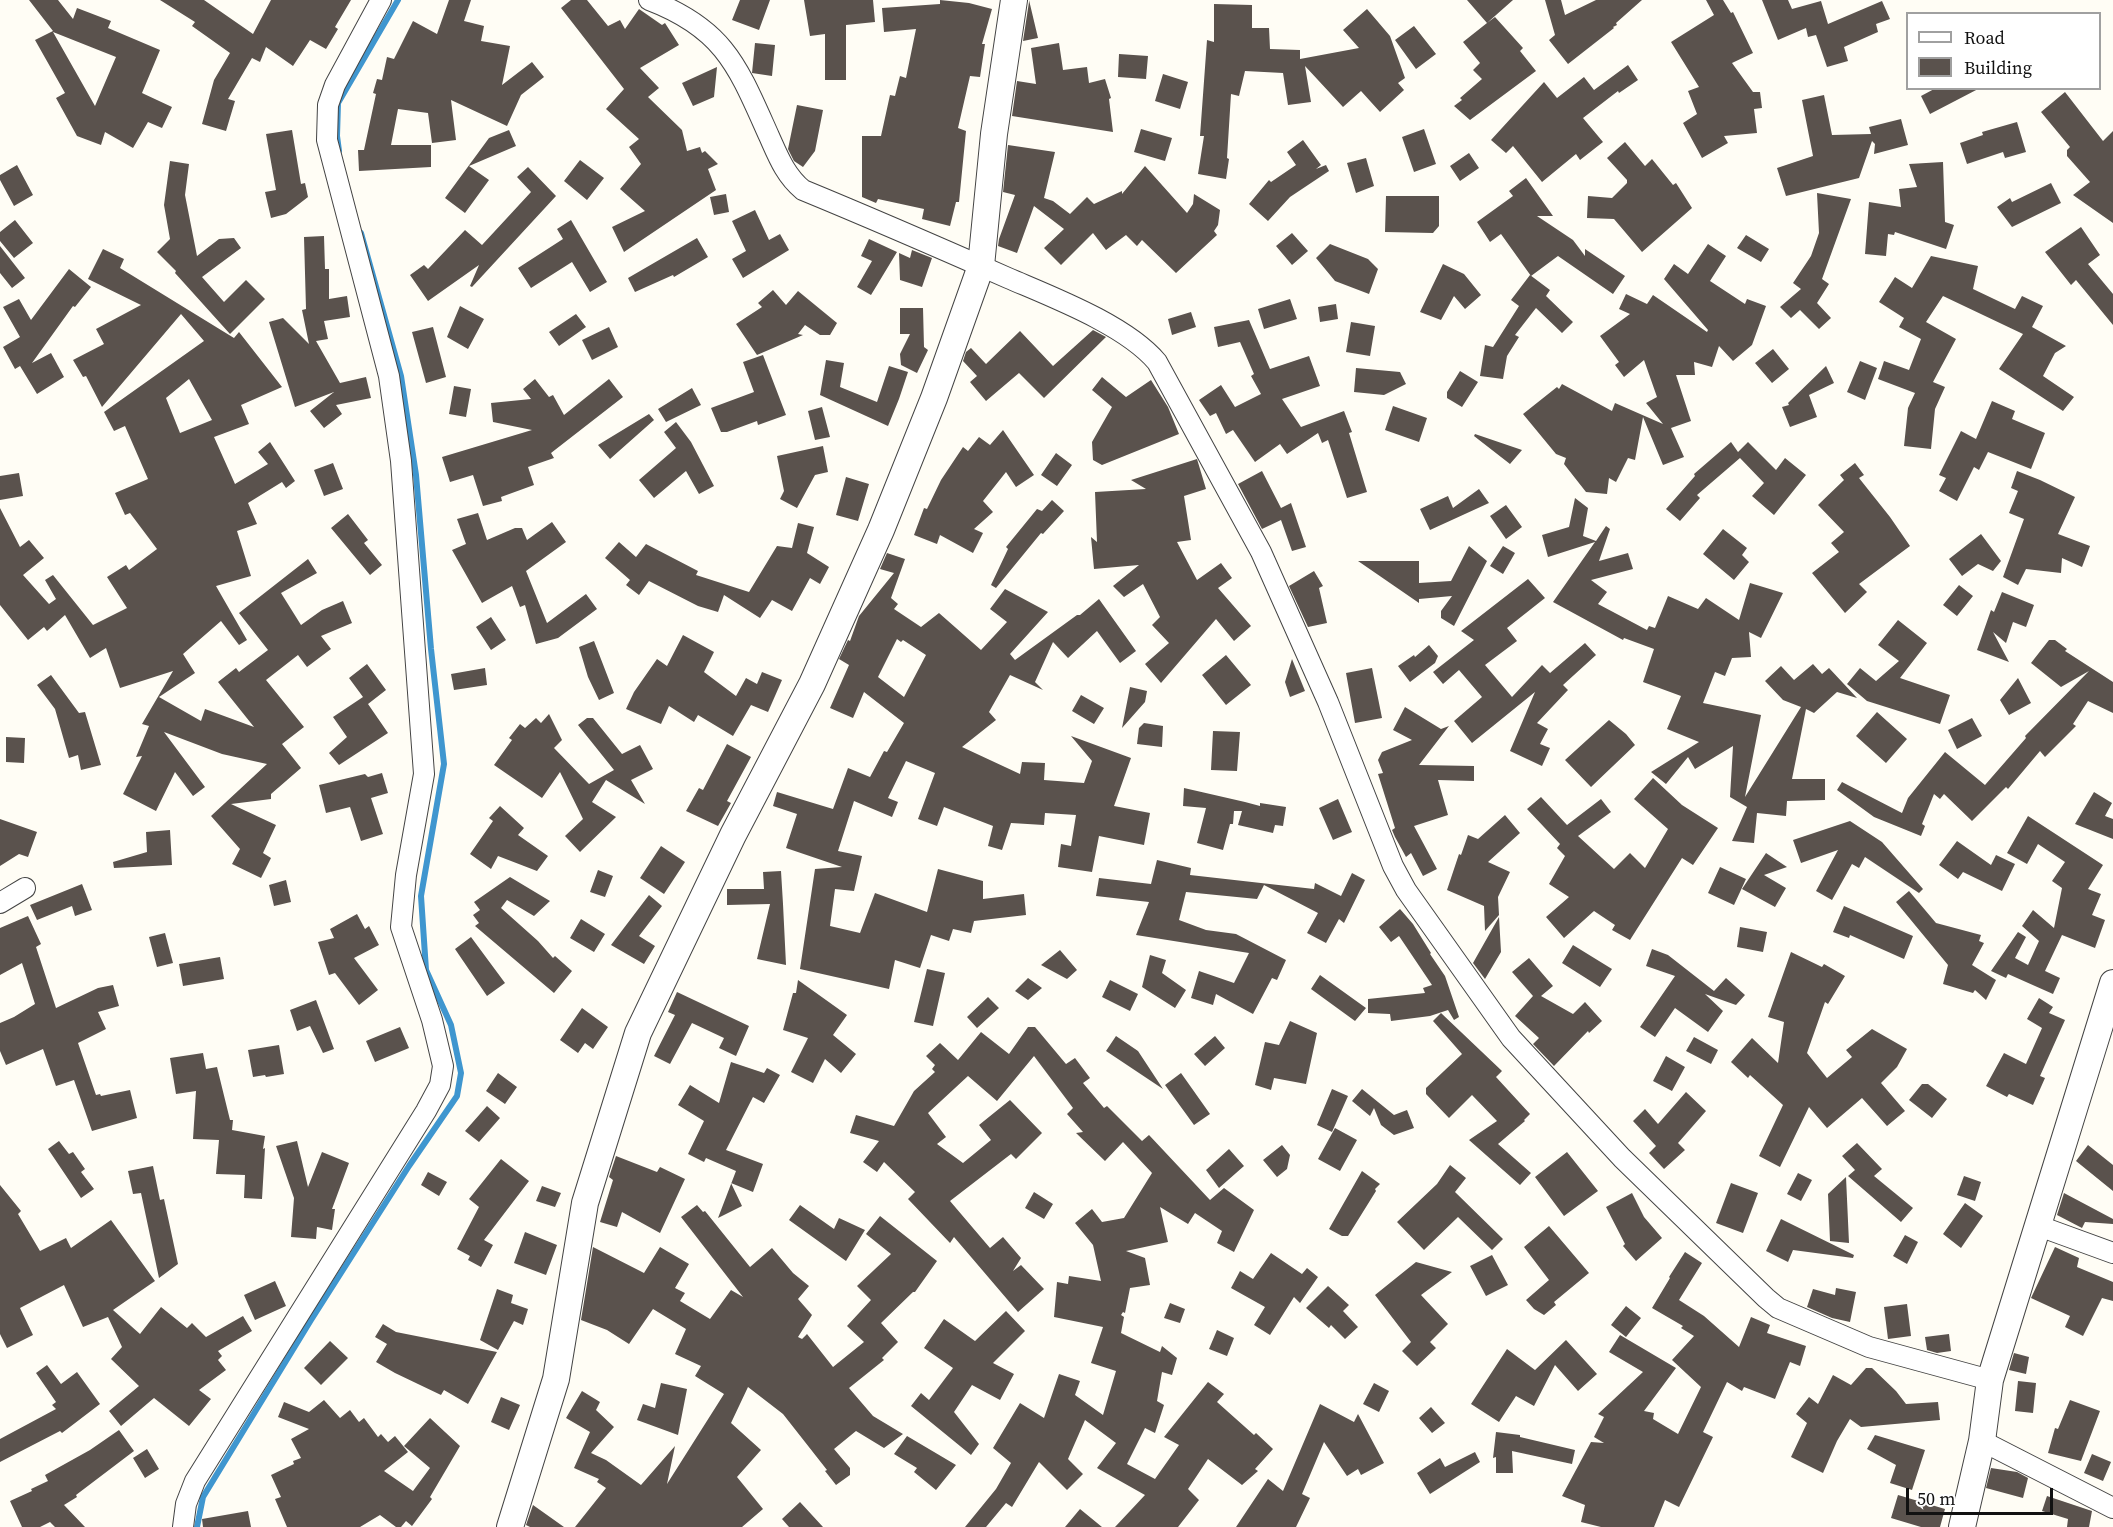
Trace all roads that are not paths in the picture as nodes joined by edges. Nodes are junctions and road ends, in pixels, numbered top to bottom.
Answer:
1 (381, 0) edge
2 (649, 0) edge
3 (1014, 0) edge
4 (981, 266) junction
5 (25, 888) dead end
6 (0, 903) edge
7 (2113, 983) edge
8 (2038, 1226) junction
9 (2113, 1253) edge
10 (1990, 1380) junction
11 (1982, 1441) junction
12 (2113, 1508) edge
13 (183, 1527) edge
14 (510, 1527) edge
15 (1962, 1527) edge

1 - 13 street
2 - 4 street
3 - 4 street
4 - 10 street
4 - 14 street
5 - 6 street
7 - 8 street
8 - 9 street
8 - 10 street
10 - 11 street
11 - 12 street
11 - 15 street

